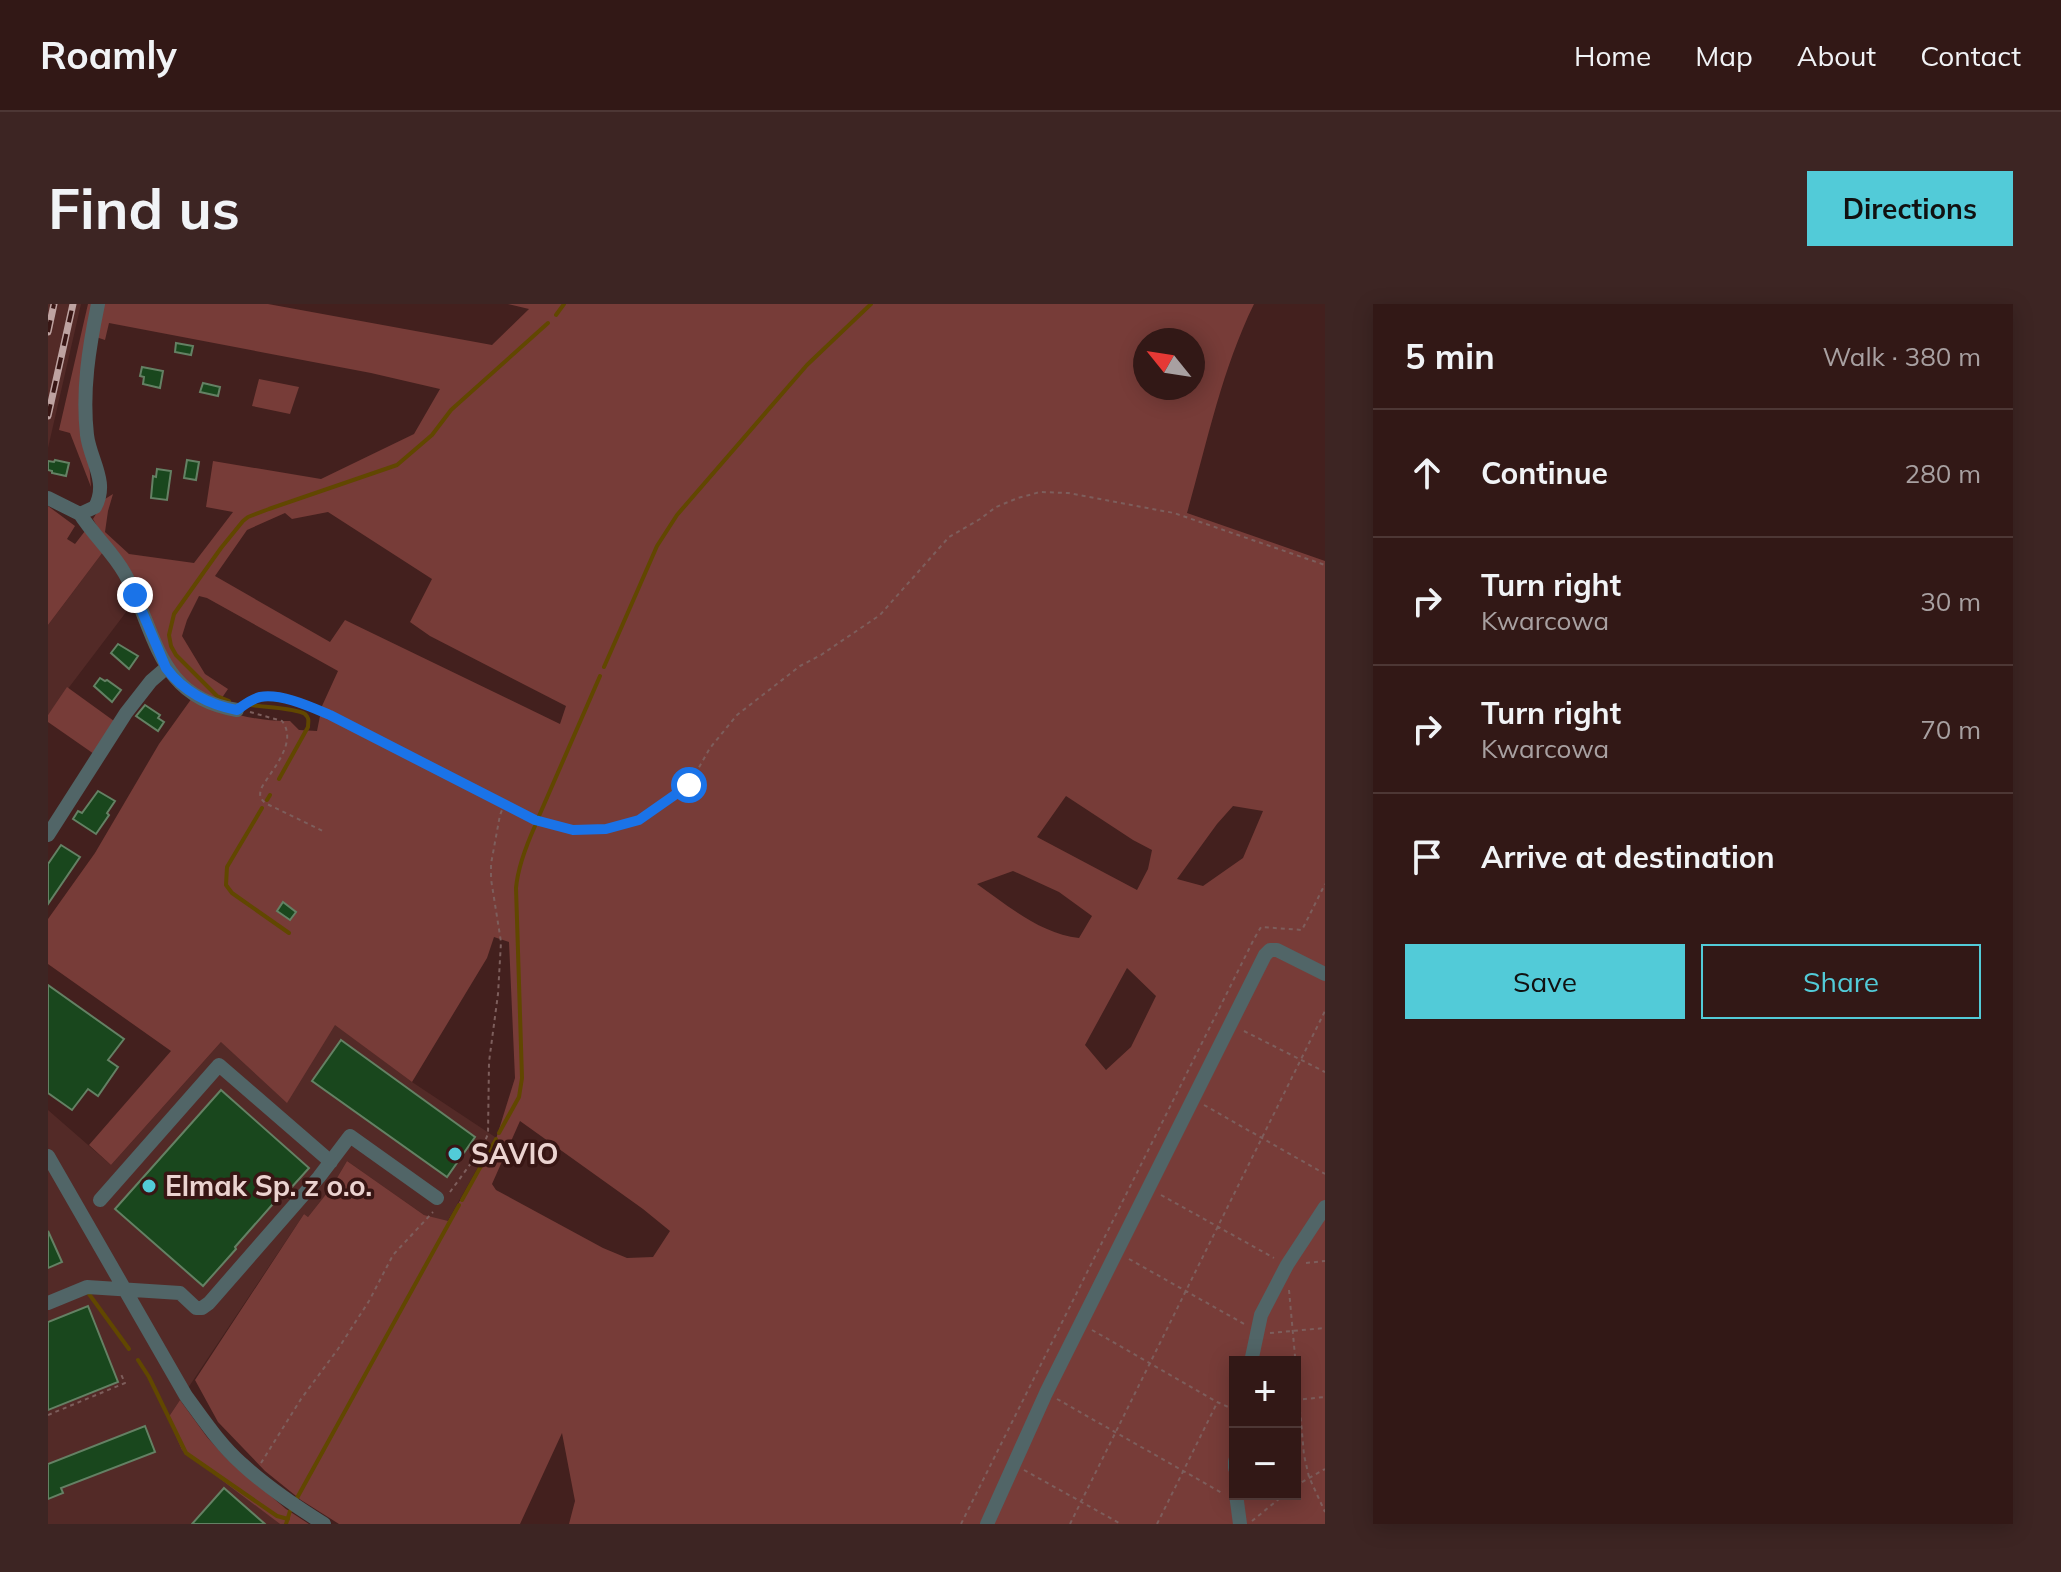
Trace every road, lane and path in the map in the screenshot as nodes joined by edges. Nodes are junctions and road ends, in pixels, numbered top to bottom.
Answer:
1 (98, 304) edge
2 (48, 498) edge
3 (80, 514) junction
4 (1325, 565) edge
5 (166, 668) junction
6 (237, 710) junction
7 (504, 804) junction
8 (325, 832) dead end
9 (48, 835) edge
10 (1325, 974) edge
11 (1325, 1011) edge
12 (1230, 1024) junction
13 (1300, 1060) junction
14 (1325, 1072) edge
15 (1193, 1099) junction
16 (1262, 1138) junction
17 (48, 1156) edge
18 (331, 1162) junction
19 (1325, 1174) edge
20 (1148, 1188) junction
21 (451, 1190) dead end
22 (100, 1200) dead end
23 (434, 1205) joint
24 (1325, 1207) edge
25 (1218, 1226) junction
26 (1116, 1252) junction
27 (1325, 1261) edge
28 (1287, 1265) junction
29 (126, 1290) junction
30 (1186, 1291) junction
31 (1289, 1291) dead end
32 (48, 1303) edge
33 (1081, 1323) junction
34 (1325, 1328) edge
35 (1256, 1331) junction
36 (1292, 1331) junction
37 (1252, 1356) edge
38 (1294, 1356) edge
39 (1151, 1363) junction
40 (120, 1372) dead end
41 (1046, 1393) junction
42 (1325, 1397) edge
43 (1301, 1399) edge
44 (1217, 1402) junction
45 (1229, 1407) edge
46 (48, 1415) edge
47 (1301, 1428) edge
48 (1116, 1432) junction
49 (1013, 1464) junction
50 (1325, 1469) edge
51 (1183, 1472) junction
52 (254, 1475) junction
53 (1309, 1477) junction
54 (1301, 1482) edge
55 (1229, 1494) edge
56 (1237, 1500) edge
57 (1278, 1500) edge
58 (1081, 1502) junction
59 (1325, 1512) edge
60 (324, 1524) edge
61 (987, 1524) edge
62 (1070, 1524) edge
63 (1121, 1524) edge
64 (1157, 1524) edge
65 (1240, 1524) edge
66 (1249, 1524) edge

1 - 3 street
2 - 3 street
3 - 5 street
4 - 7 path
5 - 6 street
5 - 9 street
6 - 7 path
6 - 8 path
7 - 21 path
10 - 12 street
11 - 13 path
12 - 13 path
12 - 15 street
13 - 14 path
13 - 16 path
15 - 16 path
15 - 20 street
16 - 19 path
16 - 25 path
17 - 29 street
18 - 22 street
18 - 23 street
18 - 29 street
20 - 25 path
20 - 26 street
23 - 52 path
24 - 28 street
25 - 28 path
25 - 30 path
26 - 30 path
26 - 33 street
27 - 28 path
28 - 35 street
29 - 32 street
29 - 52 street
30 - 35 path
30 - 39 path
31 - 36 path
33 - 39 path
33 - 41 street
34 - 36 path
35 - 36 path
35 - 37 street
36 - 38 path
39 - 44 path
39 - 48 path
40 - 46 path
41 - 48 path
41 - 49 street
42 - 43 path
44 - 45 path
44 - 51 path
47 - 53 path
48 - 51 path
48 - 58 path
49 - 58 path
49 - 61 street
50 - 53 path
51 - 55 path
51 - 64 path
52 - 60 street
53 - 54 path
53 - 59 path
56 - 65 street
57 - 66 path
58 - 62 path
58 - 63 path

